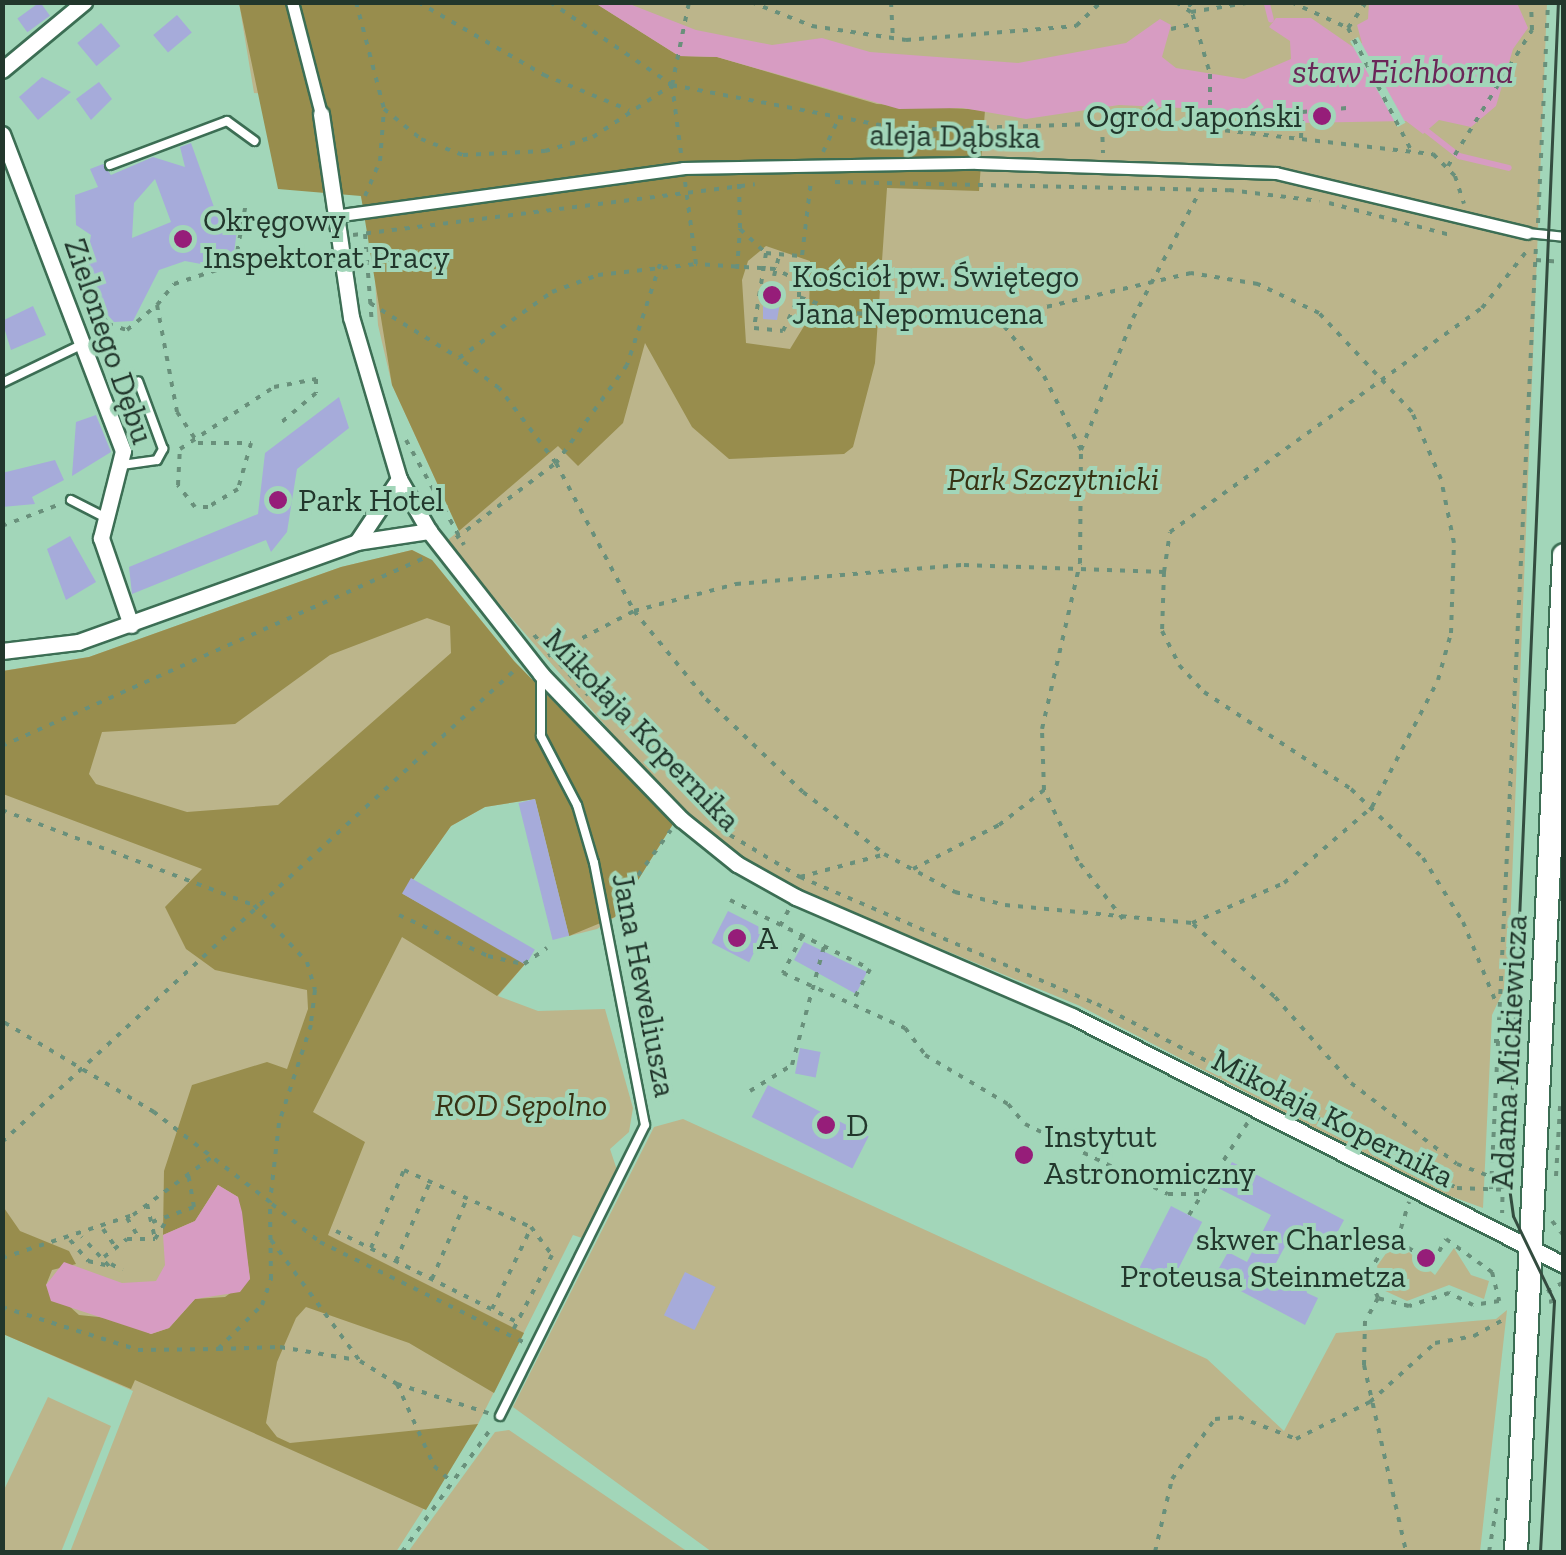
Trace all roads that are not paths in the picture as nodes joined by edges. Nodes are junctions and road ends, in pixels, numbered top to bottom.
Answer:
1 (84, 2) edge
2 (292, 2) edge
3 (2, 70) edge
4 (320, 114) joint
5 (2, 134) edge
6 (255, 141) dead end
7 (110, 165) dead end
8 (349, 214) junction
9 (1532, 234) joint
10 (1564, 237) edge
11 (81, 345) junction
12 (138, 382) dead end
13 (2, 383) edge
14 (122, 466) junction
15 (399, 479) junction
16 (71, 500) road end
17 (103, 516) junction
18 (428, 531) junction
19 (357, 542) junction
20 (1564, 555) edge
21 (131, 626) junction
22 (2, 651) edge
23 (541, 674) junction
24 (1534, 1245) junction
25 (1564, 1265) edge
26 (500, 1416) road end
27 (1516, 1552) edge

1 - 3 street
2 - 4 street, Mikołaja Kopernika
4 - 8 street, Mikołaja Kopernika
5 - 11 street, Zielonego Dębu
6 - 7 lane
8 - 9 street, aleja Dąbska
8 - 15 street, Mikołaja Kopernika
9 - 10 lane, aleja Dąbska
11 - 13 lane
11 - 14 street, Zielonego Dębu
12 - 14 lane
14 - 17 street, Zielonego Dębu
15 - 18 street, Mikołaja Kopernika
15 - 19 street
16 - 17 lane
17 - 21 street, Zielonego Dębu
18 - 19 street
18 - 23 street, Mikołaja Kopernika
19 - 21 street
20 - 24 main road, Adama Mickiewicza
21 - 22 street
23 - 24 street, Mikołaja Kopernika
23 - 26 lane, Jana Heweliusza
24 - 25 street, Mikołaja Kopernika
24 - 27 main road, Adama Mickiewicza

